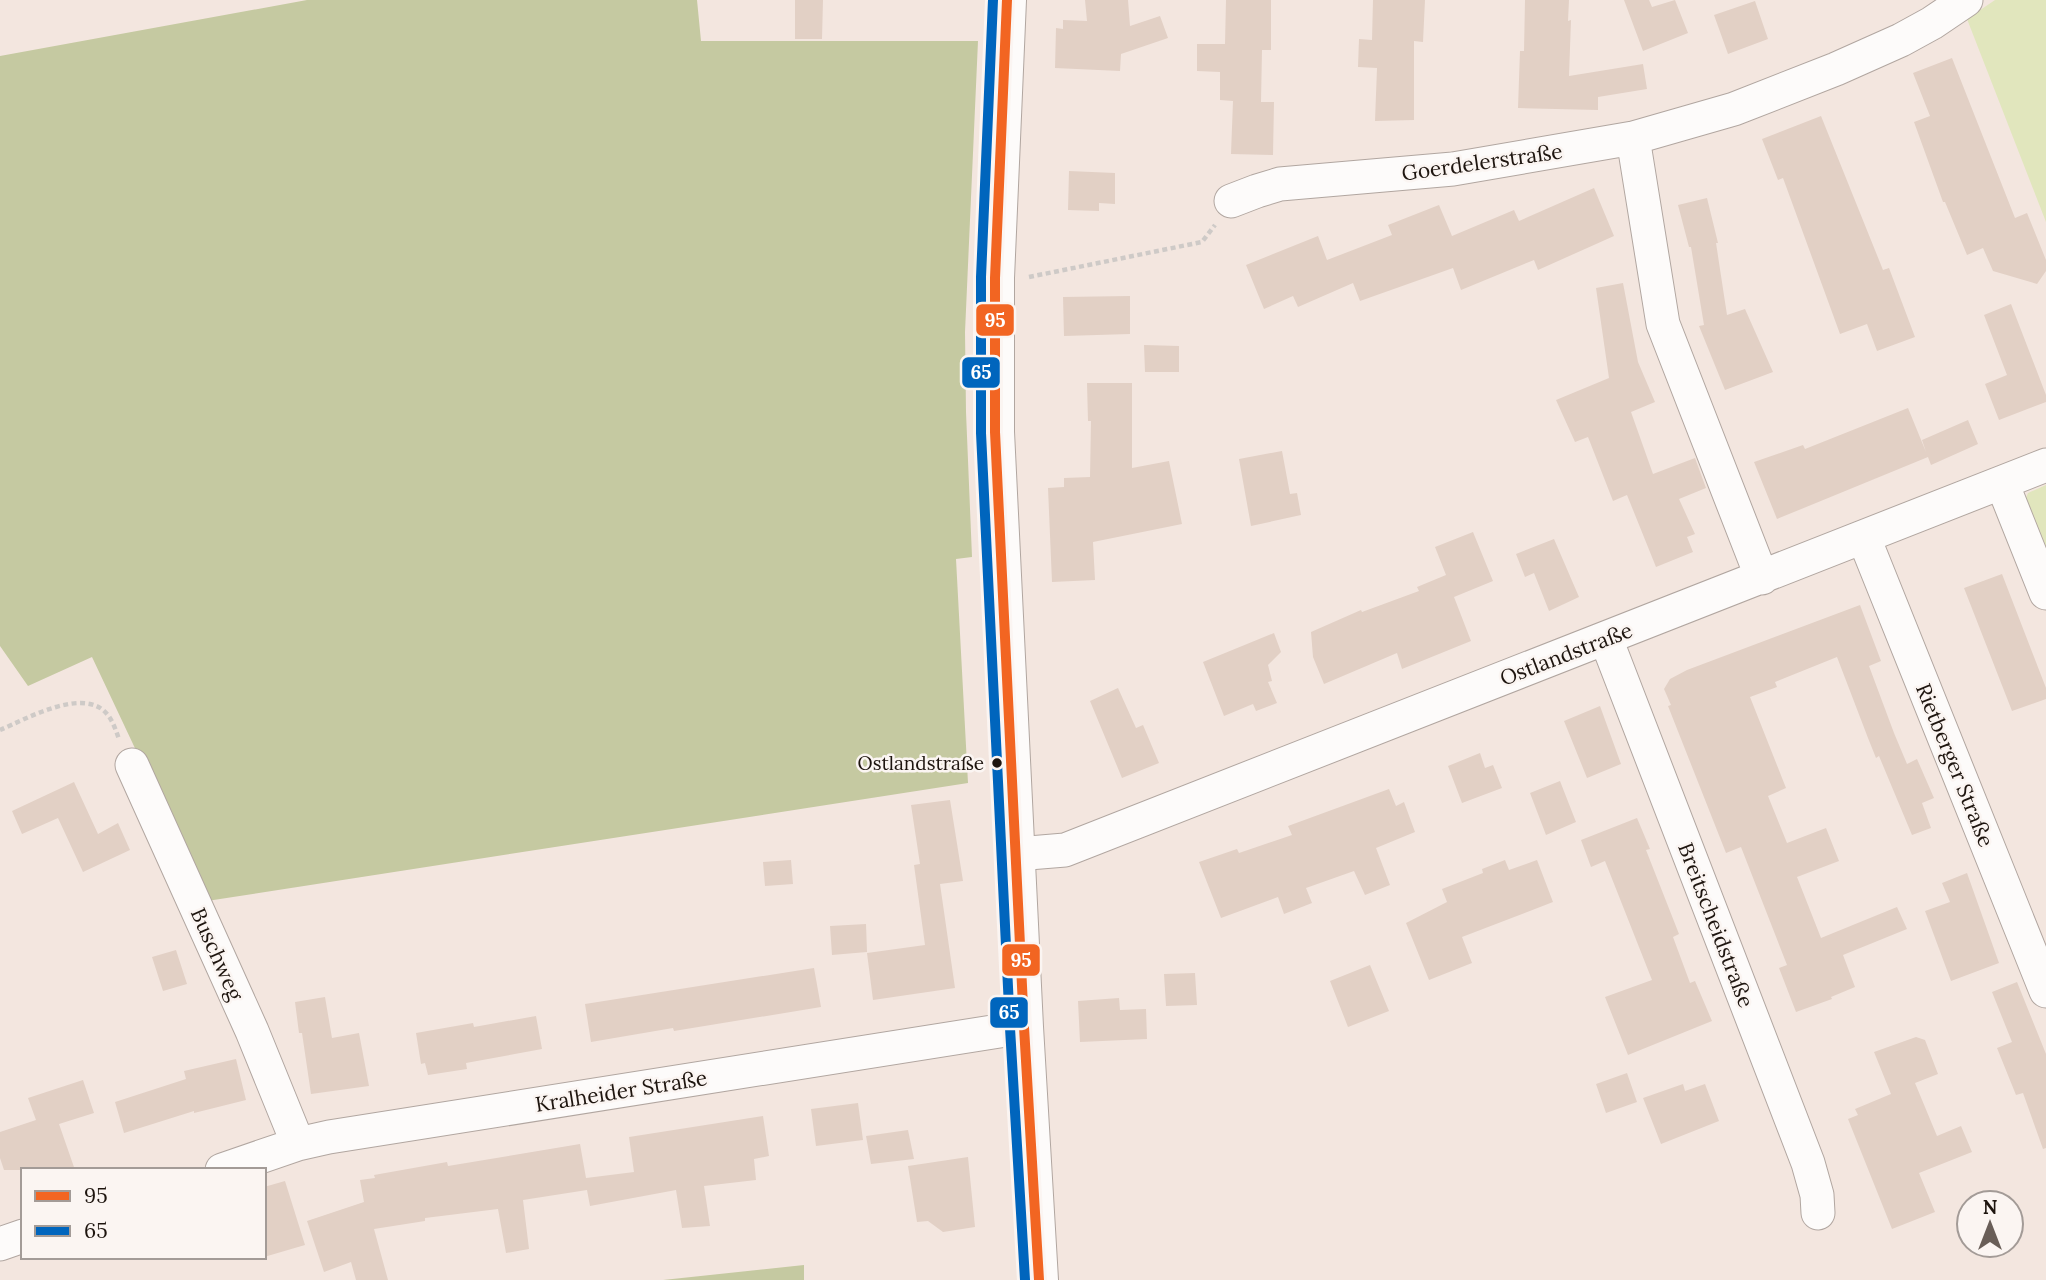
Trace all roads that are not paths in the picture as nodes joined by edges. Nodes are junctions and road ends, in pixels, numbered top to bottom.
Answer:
1 (1007, 0) edge
2 (1966, 0) edge
3 (1633, 138) junction
4 (1231, 201) road end
5 (2046, 465) edge
6 (2002, 483) junction
7 (1864, 538) junction
8 (1762, 578) junction
9 (2046, 593) edge
10 (1606, 639) junction
11 (132, 765) road end
12 (1016, 854) junction
13 (2046, 991) edge
14 (1024, 1027) junction
15 (298, 1144) junction
16 (228, 1168) edge
17 (1818, 1213) dead end
18 (21, 1237) edge
19 (0, 1244) edge
20 (1037, 1262) edge

1 - 12 street
2 - 3 street, Goerdelerstraße
3 - 4 street, Goerdelerstraße
3 - 8 street
5 - 6 street, Ostlandstraße
6 - 7 street, Ostlandstraße
6 - 9 street
7 - 8 street, Ostlandstraße
7 - 13 street, Rietberger Straße
8 - 10 street, Ostlandstraße
10 - 12 street, Ostlandstraße
10 - 17 street, Breitscheidstraße
11 - 15 street, Buschweg
12 - 14 street
14 - 15 street, Kralheider Straße
14 - 20 street
15 - 16 street, Kralheider Straße
18 - 19 street

